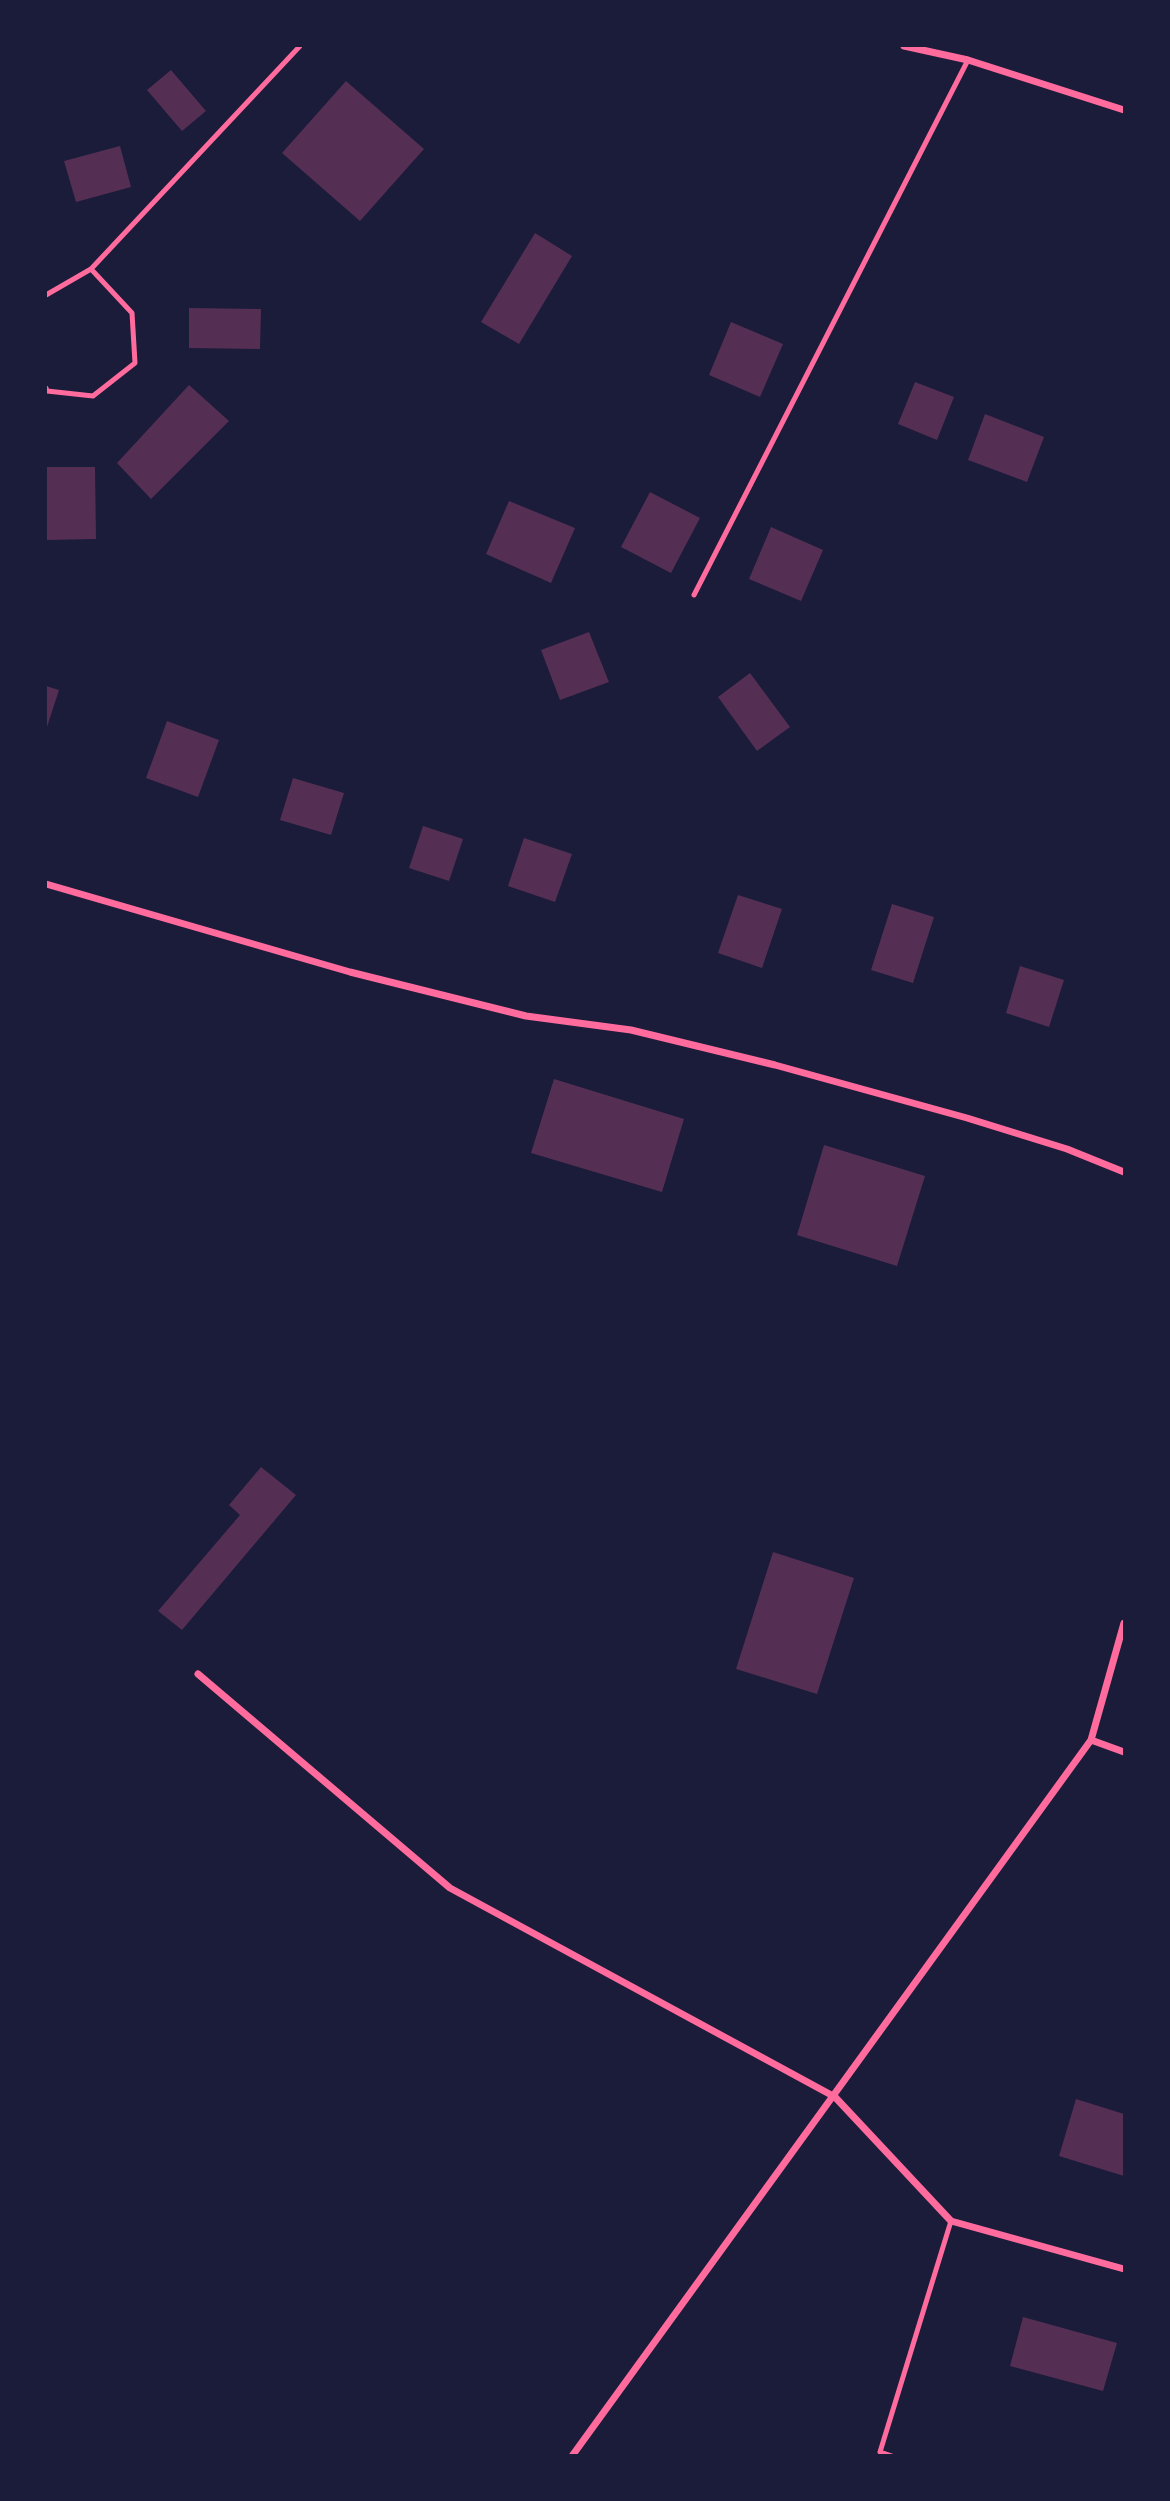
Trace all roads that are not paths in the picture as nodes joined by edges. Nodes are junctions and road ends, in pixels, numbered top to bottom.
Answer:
1 (300, 46) edge
2 (904, 46) edge
3 (968, 60) junction
4 (1125, 110) edge
5 (91, 269) junction
6 (46, 295) edge
7 (46, 388) edge
8 (694, 595) dead end
9 (46, 884) edge
10 (1125, 1172) edge
11 (1125, 1623) edge
12 (198, 1674) dead end
13 (1091, 1741) junction
14 (1125, 1752) edge
15 (835, 2097) junction
16 (951, 2221) junction
17 (1125, 2269) edge
18 (572, 2455) edge
19 (892, 2455) edge

1 - 5 lane
2 - 3 street
3 - 4 street
3 - 8 lane
5 - 6 lane
5 - 7 lane
9 - 10 street
11 - 13 street
12 - 15 street
13 - 14 street
13 - 15 street
15 - 16 street
15 - 18 street
16 - 17 street
16 - 19 lane

